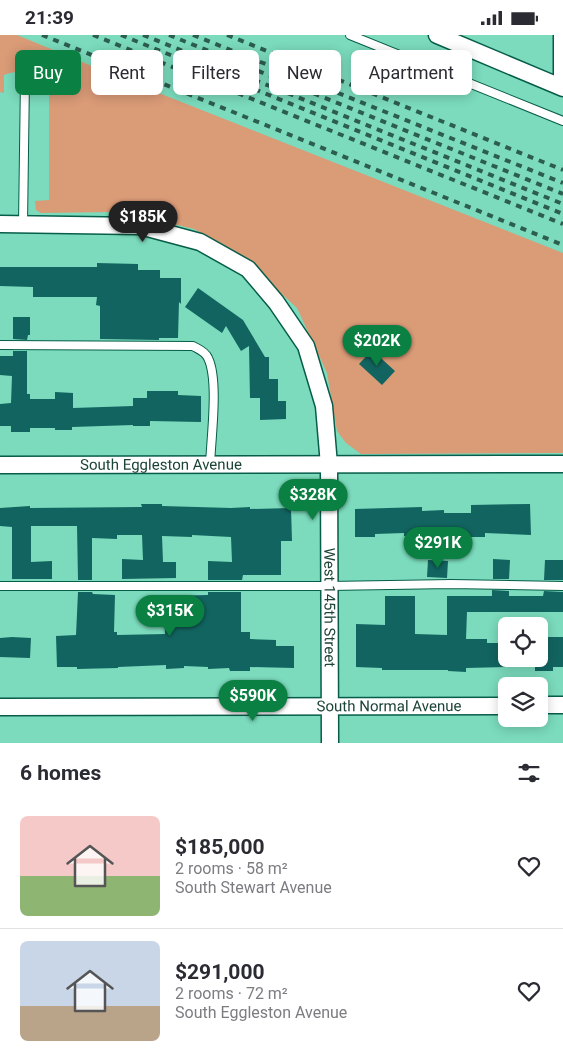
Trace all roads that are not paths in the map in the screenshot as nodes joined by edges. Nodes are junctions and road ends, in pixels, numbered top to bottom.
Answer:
1 (350, 35) edge
2 (438, 35) edge
3 (562, 35) edge
4 (562, 87) edge
5 (25, 95) edge
6 (563, 121) edge
7 (0, 224) edge
8 (23, 224) junction
9 (0, 345) edge
10 (563, 464) edge
11 (0, 465) edge
12 (210, 465) junction
13 (329, 465) junction
14 (0, 586) edge
15 (330, 586) junction
16 (563, 586) edge
17 (498, 705) edge
18 (548, 705) edge
19 (563, 705) edge
20 (330, 706) junction
21 (0, 707) edge
22 (330, 743) edge

1 - 6 lane
2 - 4 street
3 - 4 street
5 - 8 lane
7 - 8 street, West 145th Street
8 - 13 street, West 145th Street
9 - 12 lane
10 - 13 street, South Eggleston Avenue
11 - 12 street, South Eggleston Avenue
12 - 13 street, South Eggleston Avenue
13 - 15 street, West 145th Street
14 - 15 lane
15 - 16 lane
15 - 20 street, West 145th Street
17 - 20 street, South Normal Avenue
18 - 19 street
20 - 21 street, South Normal Avenue
20 - 22 street, West 145th Street

